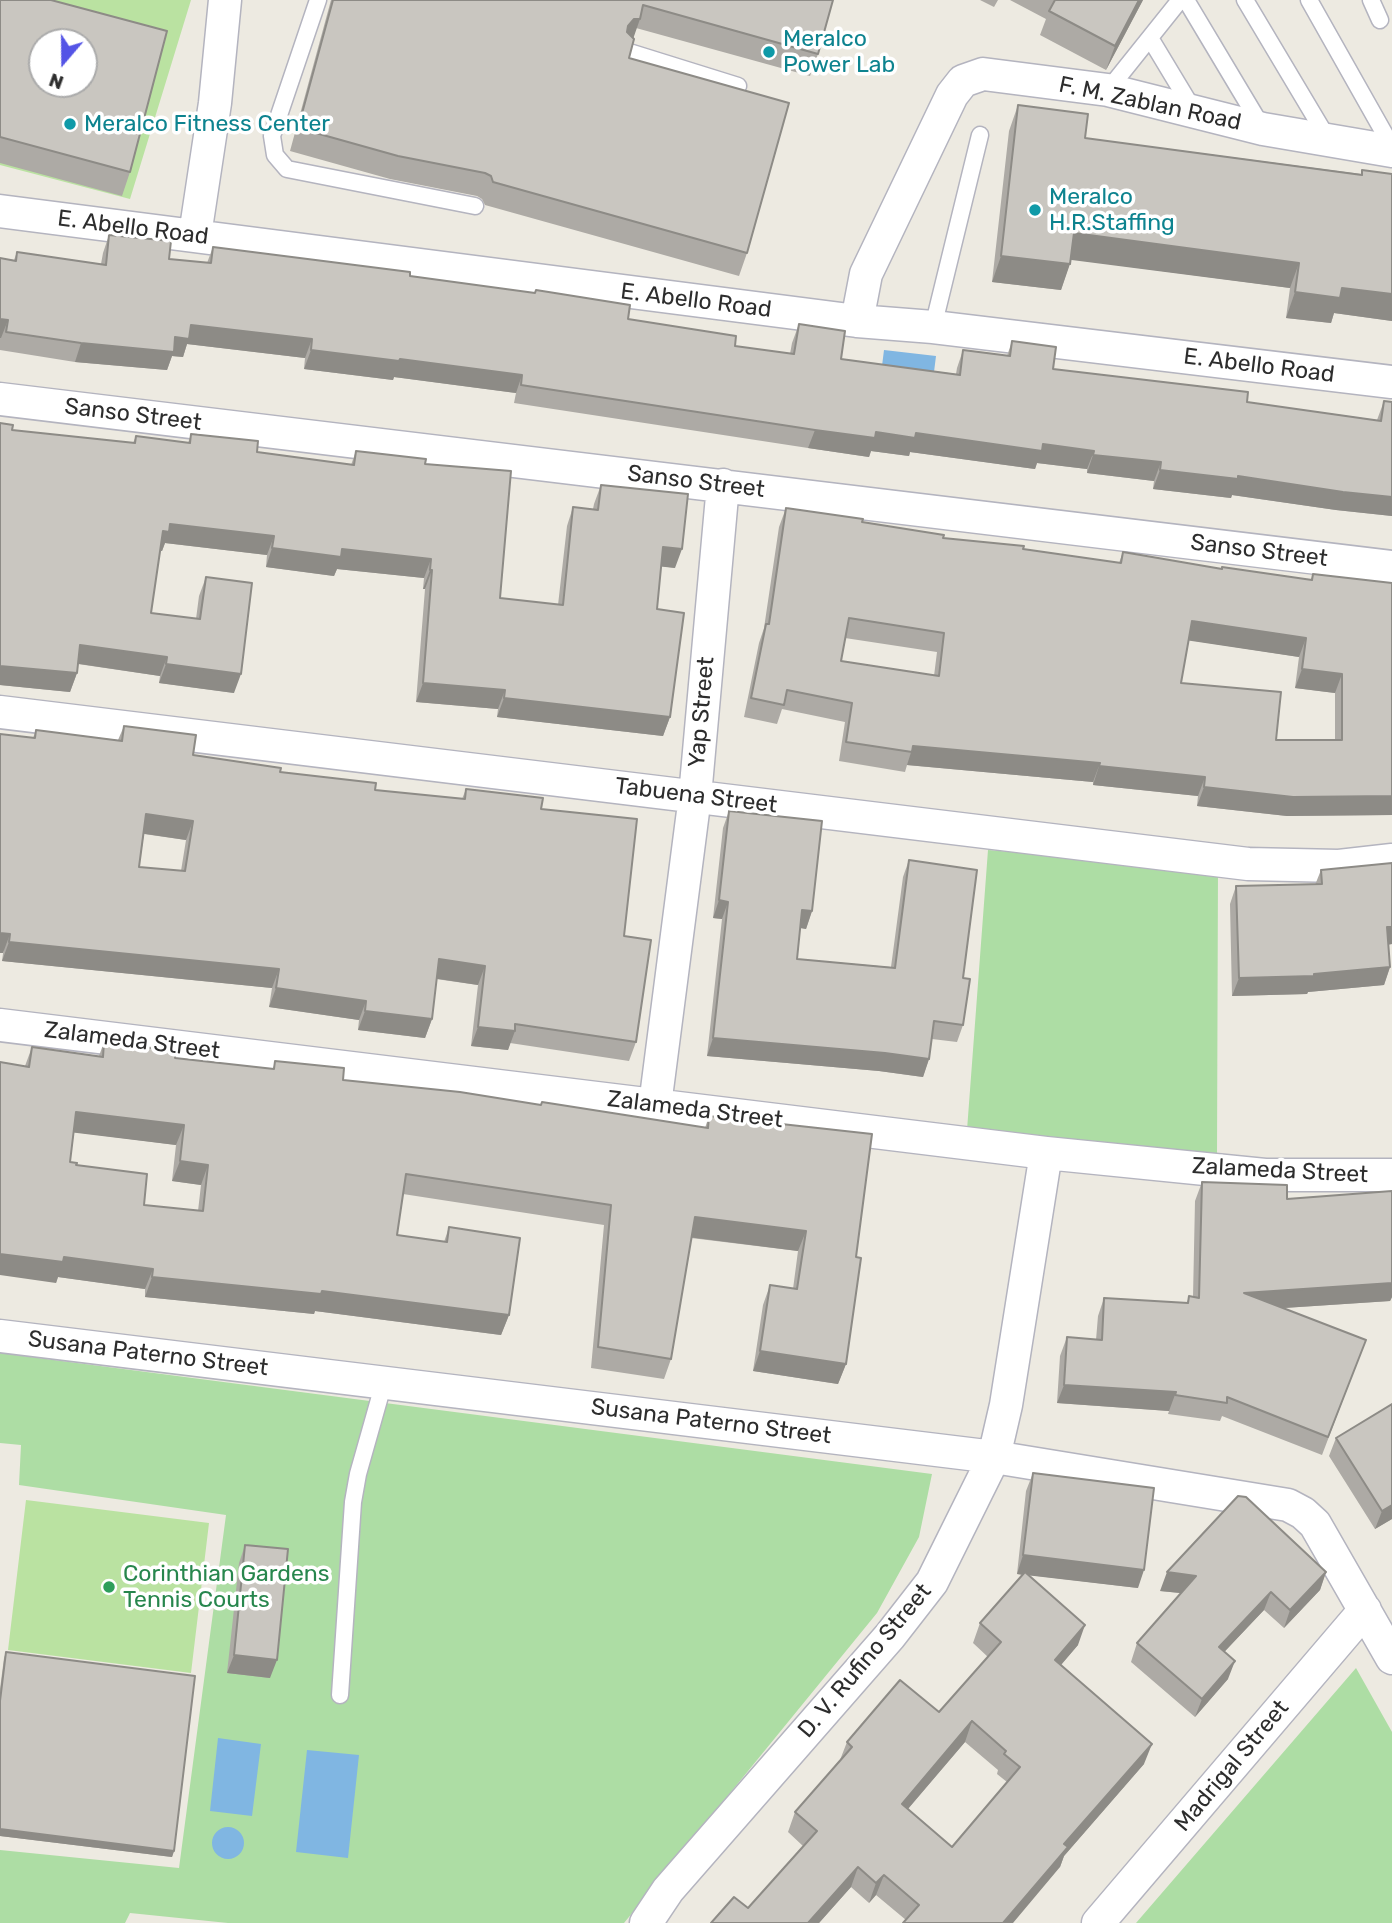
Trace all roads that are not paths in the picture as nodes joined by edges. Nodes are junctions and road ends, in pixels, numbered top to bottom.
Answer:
1 (225, 0) edge
2 (318, 0) edge
3 (1180, 0) edge
4 (1186, 0) edge
5 (1245, 0) edge
6 (1309, 0) edge
7 (1371, 0) edge
8 (1380, 20) dead end
9 (1150, 38) junction
10 (629, 52) edge
11 (738, 86) edge
12 (1108, 90) junction
13 (1195, 112) junction
14 (1263, 129) junction
15 (980, 135) dead end
16 (1329, 142) junction
17 (1392, 149) edge
18 (475, 206) dead end
19 (0, 211) edge
20 (194, 235) junction
21 (857, 321) junction
22 (933, 327) junction
23 (1392, 382) edge
24 (0, 399) edge
25 (723, 485) junction
26 (1392, 567) edge
27 (0, 712) edge
28 (695, 796) junction
29 (1392, 860) edge
30 (0, 1025) edge
31 (655, 1105) junction
32 (1046, 1153) junction
33 (1392, 1175) edge
34 (0, 1336) edge
35 (384, 1382) junction
36 (993, 1457) junction
37 (1366, 1610) junction
38 (1392, 1658) edge
39 (340, 1695) dead end
40 (646, 1923) edge
41 (1098, 1923) edge

1 - 20 street
2 - 18 lane
3 - 9 lane
4 - 14 lane
5 - 16 lane
6 - 17 lane
7 - 8 lane
9 - 12 lane
9 - 13 lane
10 - 11 lane
12 - 13 street, F. M. Zablan Road
12 - 21 street, F. M. Zablan Road
13 - 14 street, F. M. Zablan Road
14 - 16 street, F. M. Zablan Road
15 - 22 lane
16 - 17 street, F. M. Zablan Road
19 - 20 street, E. Abello Road
20 - 21 street, E. Abello Road
21 - 22 street, E. Abello Road
22 - 23 street, E. Abello Road
24 - 25 street, Sanso Street
25 - 26 street, Sanso Street
25 - 28 street, Yap Street
27 - 28 street, Tabuena Street
28 - 29 street, Tabuena Street
28 - 31 street, Yap Street
30 - 31 street, Zalameda Street
31 - 32 street, Zalameda Street
32 - 33 street, Zalameda Street
32 - 36 street, D. V. Rufino Street
34 - 35 street, Susana Paterno Street
35 - 36 street, Susana Paterno Street
35 - 39 lane
36 - 37 street, Susana Paterno Street
36 - 40 street, D. V. Rufino Street
37 - 38 street, Susana Paterno Street
37 - 41 street, Madrigal Street

